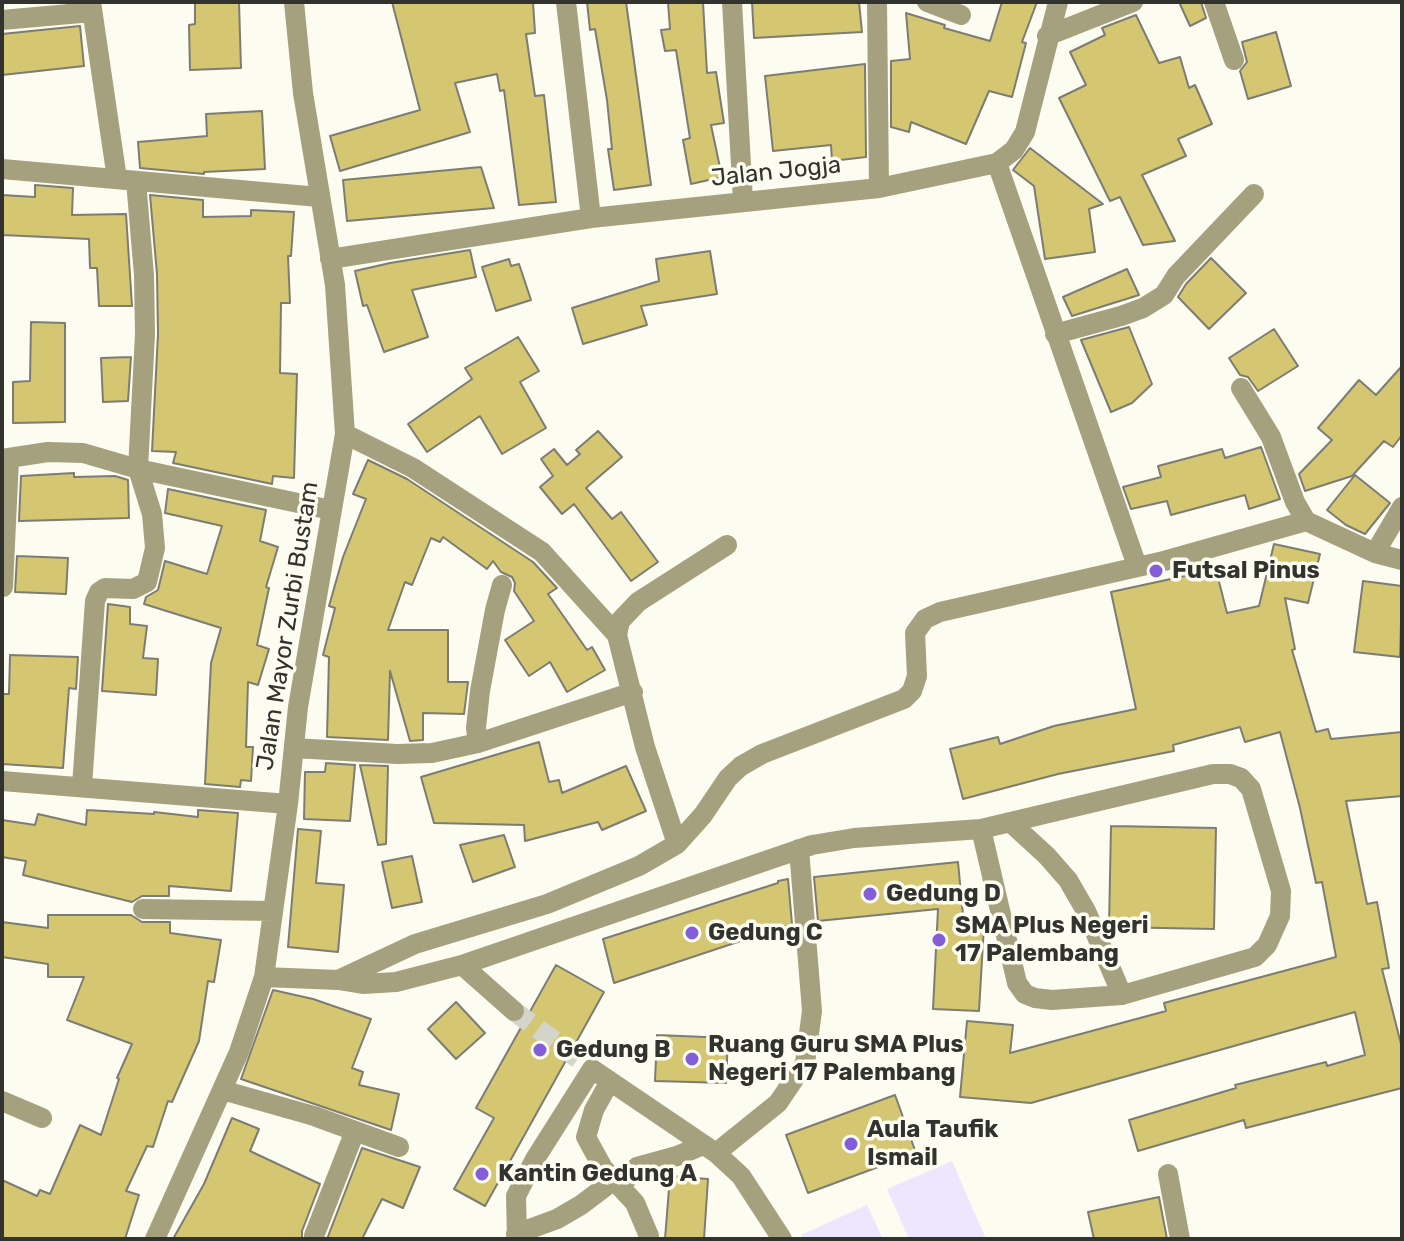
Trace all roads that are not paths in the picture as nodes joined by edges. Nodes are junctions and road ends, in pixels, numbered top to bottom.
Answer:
1 (294, 2) edge
2 (566, 2) edge
3 (732, 2) edge
4 (877, 2) edge
5 (927, 2) edge
6 (1058, 2) edge
7 (1133, 2) edge
8 (1214, 2) edge
9 (92, 7) edge
10 (961, 15) dead end
11 (2, 20) edge
12 (1047, 36) junction
13 (1234, 60) dead end
14 (997, 163) junction
15 (2, 169) edge
16 (126, 180) junction
17 (879, 188) junction
18 (1254, 194) dead end
19 (319, 197) junction
20 (743, 201) junction
21 (591, 218) junction
22 (330, 259) junction
23 (1055, 334) junction
24 (1241, 388) dead end
25 (345, 434) junction
26 (5, 459) edge
27 (138, 469) junction
28 (1402, 507) edge
29 (331, 510) junction
30 (1306, 521) junction
31 (727, 545) dead end
32 (1375, 553) junction
33 (1402, 560) edge
34 (1137, 566) junction
35 (502, 585) dead end
36 (3, 587) edge
37 (617, 635) junction
38 (633, 692) junction
39 (478, 743) junction
40 (294, 748) junction
41 (2, 781) edge
42 (82, 786) junction
43 (288, 804) junction
44 (1011, 823) junction
45 (981, 829) junction
46 (677, 844) junction
47 (799, 849) junction
48 (143, 909) dead end
49 (273, 911) junction
50 (462, 965) junction
51 (264, 977) junction
52 (338, 980) junction
53 (1122, 995) junction
54 (514, 1011) tunnel mouth
55 (609, 1083) junction
56 (222, 1090) junction
57 (2, 1101) edge
58 (42, 1118) dead end
59 (355, 1131) junction
60 (399, 1147) dead end
61 (710, 1149) junction
62 (1168, 1174) dead end
63 (617, 1184) junction
64 (314, 1236) dead end
65 (649, 1236) dead end
66 (517, 1237) edge
67 (155, 1239) edge
68 (782, 1239) edge
69 (1180, 1239) edge

1 - 19 street, Jalan Mayor Zurbi Bustam
2 - 21 street
3 - 20 street
4 - 17 street
5 - 10 street
6 - 12 street
7 - 12 street
8 - 13 street
9 - 11 street
9 - 16 street
12 - 14 street
14 - 17 street, Jalan Jogja
14 - 23 street
15 - 16 street
16 - 19 street
16 - 27 street
17 - 20 street, Jalan Jogja
18 - 23 street
19 - 22 street, Jalan Mayor Zurbi Bustam
20 - 21 street, Jalan Jogja
21 - 22 street, Jalan Jogja
22 - 25 street, Jalan Mayor Zurbi Bustam
23 - 34 street
24 - 30 street
25 - 29 street, Jalan Mayor Zurbi Bustam
25 - 37 street
26 - 27 street
26 - 36 street
27 - 29 street
27 - 42 street
28 - 32 street
29 - 40 street, Jalan Mayor Zurbi Bustam
30 - 32 street
30 - 34 street
31 - 37 street
32 - 33 street
34 - 46 street
35 - 39 street
37 - 38 street
38 - 39 street
38 - 46 street
39 - 40 street
40 - 43 street, Jalan Mayor Zurbi Bustam
41 - 42 street
42 - 43 street
43 - 49 street, Jalan Mayor Zurbi Bustam
44 - 45 street
44 - 53 street
44 - 53 street
45 - 47 street
45 - 53 street
46 - 52 street
47 - 50 street
47 - 61 street
48 - 49 street
49 - 51 street, Jalan Mayor Zurbi Bustam
50 - 52 street
50 - 54 street
51 - 52 street
51 - 56 street, Jalan Mayor Zurbi Bustam
55 - 61 street
55 - 63 street
55 - 66 street
56 - 59 street
56 - 67 street, Jalan Mayor Zurbi Bustam
57 - 58 street
59 - 60 street
59 - 64 street
61 - 63 street
61 - 68 street
62 - 69 street
63 - 65 street
63 - 66 street

